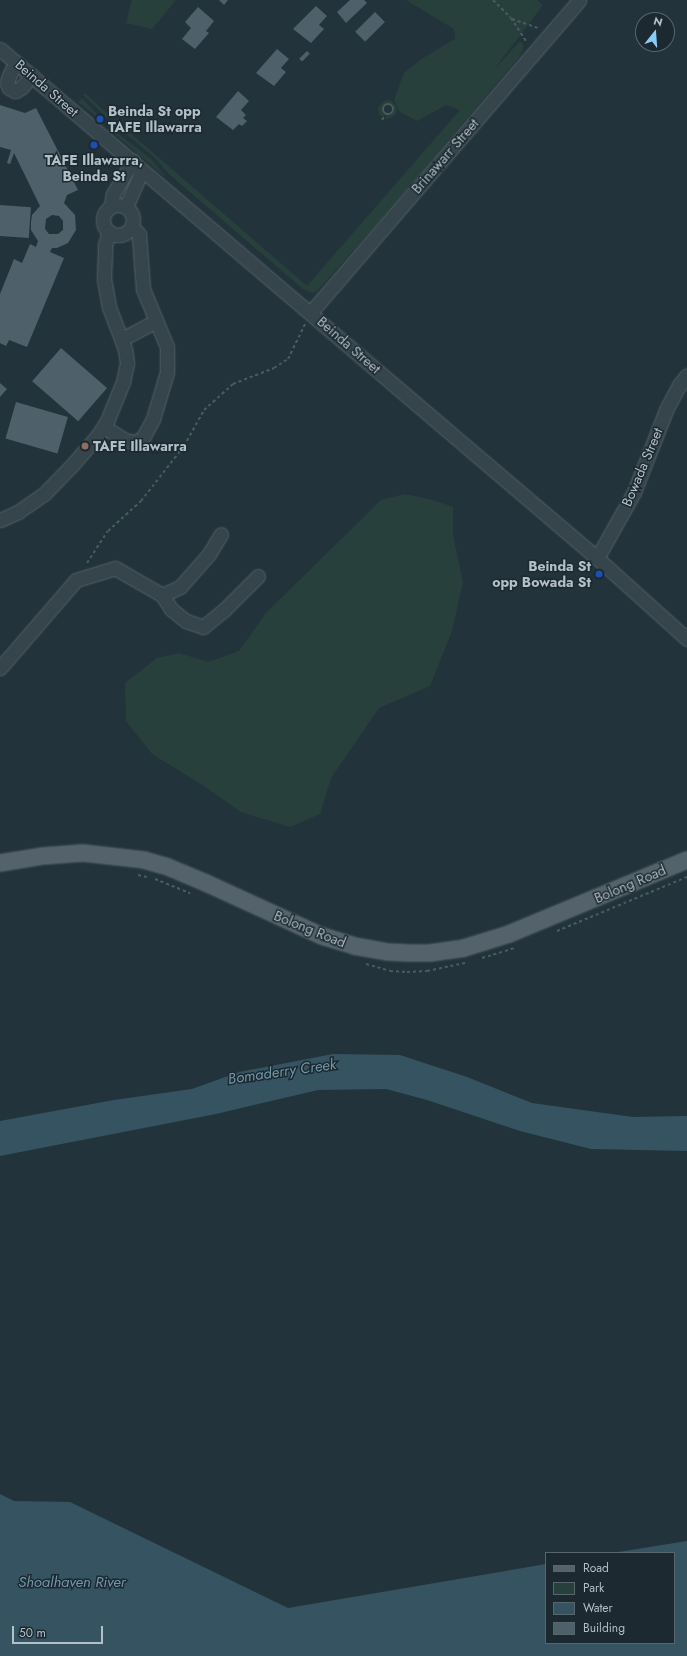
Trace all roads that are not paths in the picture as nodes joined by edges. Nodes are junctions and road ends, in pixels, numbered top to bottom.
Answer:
1 (579, 0) edge
2 (6, 52) edge
3 (32, 75) junction
4 (138, 166) junction
5 (111, 206) junction
6 (126, 208) junction
7 (131, 226) junction
8 (109, 232) junction
9 (311, 312) junction
10 (156, 321) junction
11 (122, 340) junction
12 (687, 376) edge
13 (104, 427) junction
14 (0, 520) edge
15 (221, 534) dead end
16 (597, 558) junction
17 (258, 576) dead end
18 (162, 595) junction
19 (687, 640) edge
20 (0, 668) edge
21 (687, 860) edge
22 (0, 863) edge

1 - 9 street, Brinawarr Street
2 - 3 street, Beinda Street
2 - 3 street
3 - 4 street, Beinda Street
4 - 5 street
4 - 6 street
4 - 9 street, Beinda Street
5 - 6 street
5 - 8 street
6 - 7 street
7 - 8 street
7 - 10 street
8 - 11 street
9 - 16 street, Beinda Street
10 - 11 street
10 - 13 street
11 - 13 street
12 - 16 street, Bowada Street
13 - 14 street
15 - 18 street
16 - 19 street, Beinda Street
17 - 18 street
18 - 20 street
21 - 22 main road, Bolong Road

